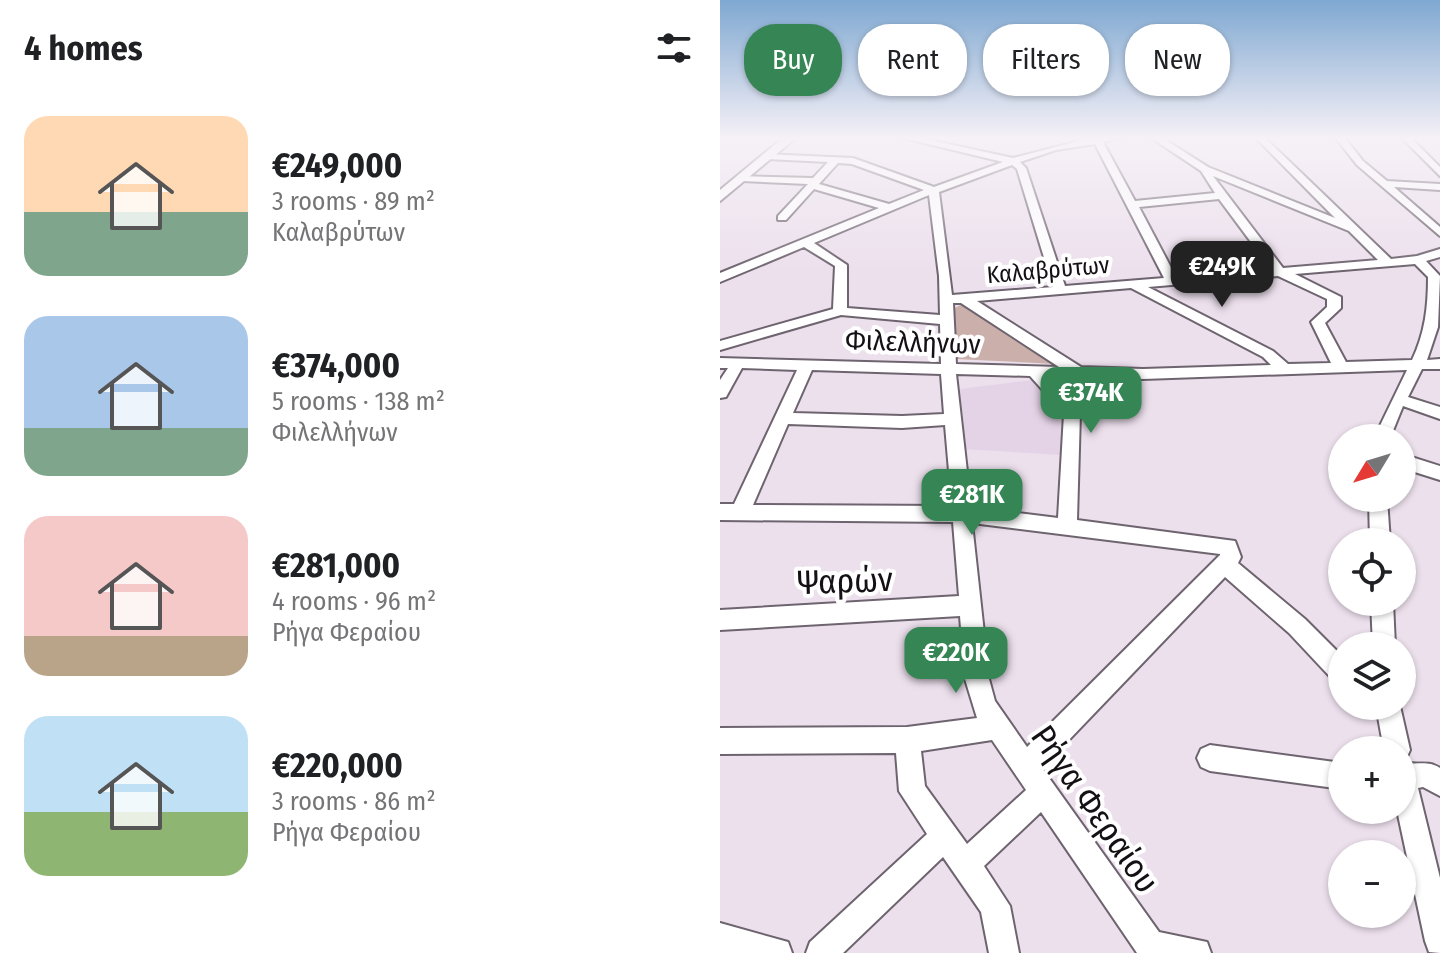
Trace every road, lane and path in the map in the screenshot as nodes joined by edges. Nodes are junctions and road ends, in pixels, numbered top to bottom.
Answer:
1 (738, 181) edge
2 (792, 181) edge
3 (910, 181) edge
4 (957, 181) edge
5 (1027, 181) edge
6 (1120, 181) edge
7 (1212, 181) edge
8 (1236, 181) edge
9 (1305, 181) edge
10 (1384, 181) edge
11 (814, 183) junction
12 (1387, 184) junction
13 (1440, 187) edge
14 (934, 190) junction
15 (1221, 196) junction
16 (720, 197) edge
17 (1131, 205) junction
18 (889, 207) junction
19 (782, 218) dead end
20 (1354, 229) junction
21 (1440, 233) edge
22 (804, 242) junction
23 (1440, 253) edge
24 (1418, 260) junction
25 (1387, 262) junction
26 (1280, 272) junction
27 (722, 276) edge
28 (1172, 281) junction
29 (1133, 284) junction
30 (1060, 290) junction
31 (964, 299) junction
32 (946, 300) junction
33 (840, 311) junction
34 (947, 320) junction
35 (720, 346) edge
36 (1440, 364) edge
37 (807, 365) junction
38 (1422, 365) junction
39 (728, 367) edge
40 (948, 368) junction
41 (1341, 368) junction
42 (1285, 370) junction
43 (1035, 372) junction
44 (1077, 372) junction
45 (720, 393) edge
46 (1401, 400) junction
47 (1440, 413) edge
48 (785, 418) junction
49 (952, 419) junction
50 (1389, 424) edge
51 (1416, 465) edge
52 (1440, 473) edge
53 (730, 512) edge
54 (962, 514) junction
55 (1067, 527) junction
56 (1224, 554) junction
57 (972, 605) junction
58 (720, 620) edge
59 (1328, 658) edge
60 (997, 727) junction
61 (907, 740) junction
62 (720, 741) edge
63 (1210, 758) dead end
64 (1025, 768) junction
65 (1328, 774) edge
66 (1416, 775) edge
67 (1440, 783) edge
68 (1042, 793) junction
69 (1413, 824) edge
70 (944, 837) junction
71 (967, 863) junction
72 (720, 938) edge
73 (1440, 941) edge
74 (1153, 950) edge
75 (777, 953) edge
76 (821, 953) edge
77 (1004, 953) edge
78 (1196, 953) edge

1 - 16 main road
2 - 11 street
3 - 14 street
4 - 14 street
5 - 30 street
6 - 17 street
7 - 15 street
8 - 20 street
9 - 20 street
10 - 12 street
11 - 18 street
11 - 19 street
12 - 13 street
12 - 21 street
14 - 18 street
14 - 32 street, Ρήγα Φεραίου
15 - 17 street
15 - 26 street
17 - 28 street
18 - 22 street
20 - 25 street
22 - 27 street
22 - 33 street
23 - 24 street, Καλαβρύτων
24 - 25 street, Καλαβρύτων
24 - 38 street
25 - 26 street, Καλαβρύτων
26 - 28 street, Καλαβρύτων
26 - 41 street
28 - 29 street, Καλαβρύτων
29 - 30 street, Καλαβρύτων
29 - 42 street
30 - 31 street, Καλαβρύτων
31 - 32 street, Καλαβρύτων
31 - 44 street
32 - 34 street, Ρήγα Φεραίου
33 - 34 street
33 - 35 street
34 - 40 street, Ρήγα Φεραίου
36 - 38 street, Φιλελλήνων
37 - 39 street, Φιλελλήνων
37 - 40 street, Φιλελλήνων
37 - 48 street
38 - 41 street, Φιλελλήνων
38 - 46 street
39 - 45 street
40 - 43 street, Φιλελλήνων
40 - 49 street, Ρήγα Φεραίου
41 - 42 street, Φιλελλήνων
42 - 44 street, Φιλελλήνων
43 - 44 street, Φιλελλήνων
43 - 55 street
46 - 47 street
46 - 50 street
48 - 49 street
48 - 53 street
49 - 54 street, Ρήγα Φεραίου
51 - 52 street
53 - 54 street
54 - 55 street
54 - 57 street, Ρήγα Φεραίου
55 - 56 street
56 - 59 street
56 - 64 street
57 - 58 street, Ψαρών
57 - 60 street, Ρήγα Φεραίου
60 - 61 street
60 - 64 street, Ρήγα Φεραίου
61 - 62 street
61 - 70 street
63 - 65 street
64 - 68 street, Ρήγα Φεραίου
66 - 67 street
68 - 71 street
68 - 74 street, Ρήγα Φεραίου
69 - 73 street
70 - 71 street
70 - 76 street
71 - 77 street
72 - 75 street
74 - 78 street

